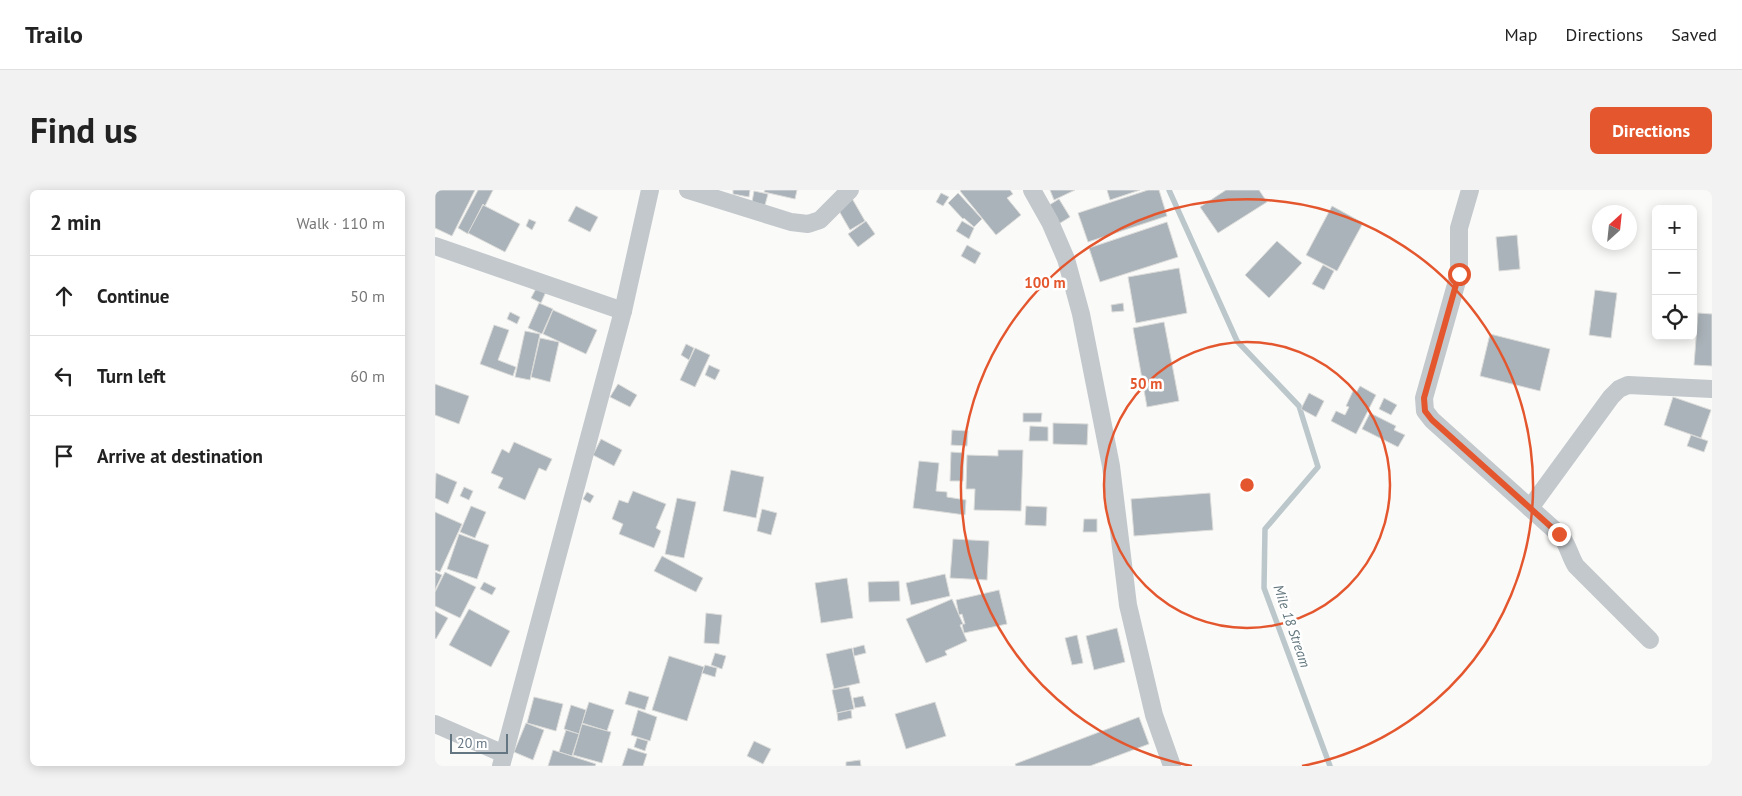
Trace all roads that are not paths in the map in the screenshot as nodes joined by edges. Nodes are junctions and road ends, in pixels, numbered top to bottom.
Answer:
1 (650, 190) edge
2 (687, 190) edge
3 (850, 190) edge
4 (1032, 190) edge
5 (1470, 190) edge
6 (435, 246) edge
7 (623, 311) junction
8 (1712, 389) edge
9 (1530, 508) junction
10 (1650, 640) dead end
11 (435, 724) edge
12 (503, 760) edge
13 (1172, 766) edge

1 - 7 street
2 - 3 street
4 - 13 street
5 - 9 street
6 - 7 street
7 - 12 street
8 - 9 street
9 - 10 street
11 - 12 street

